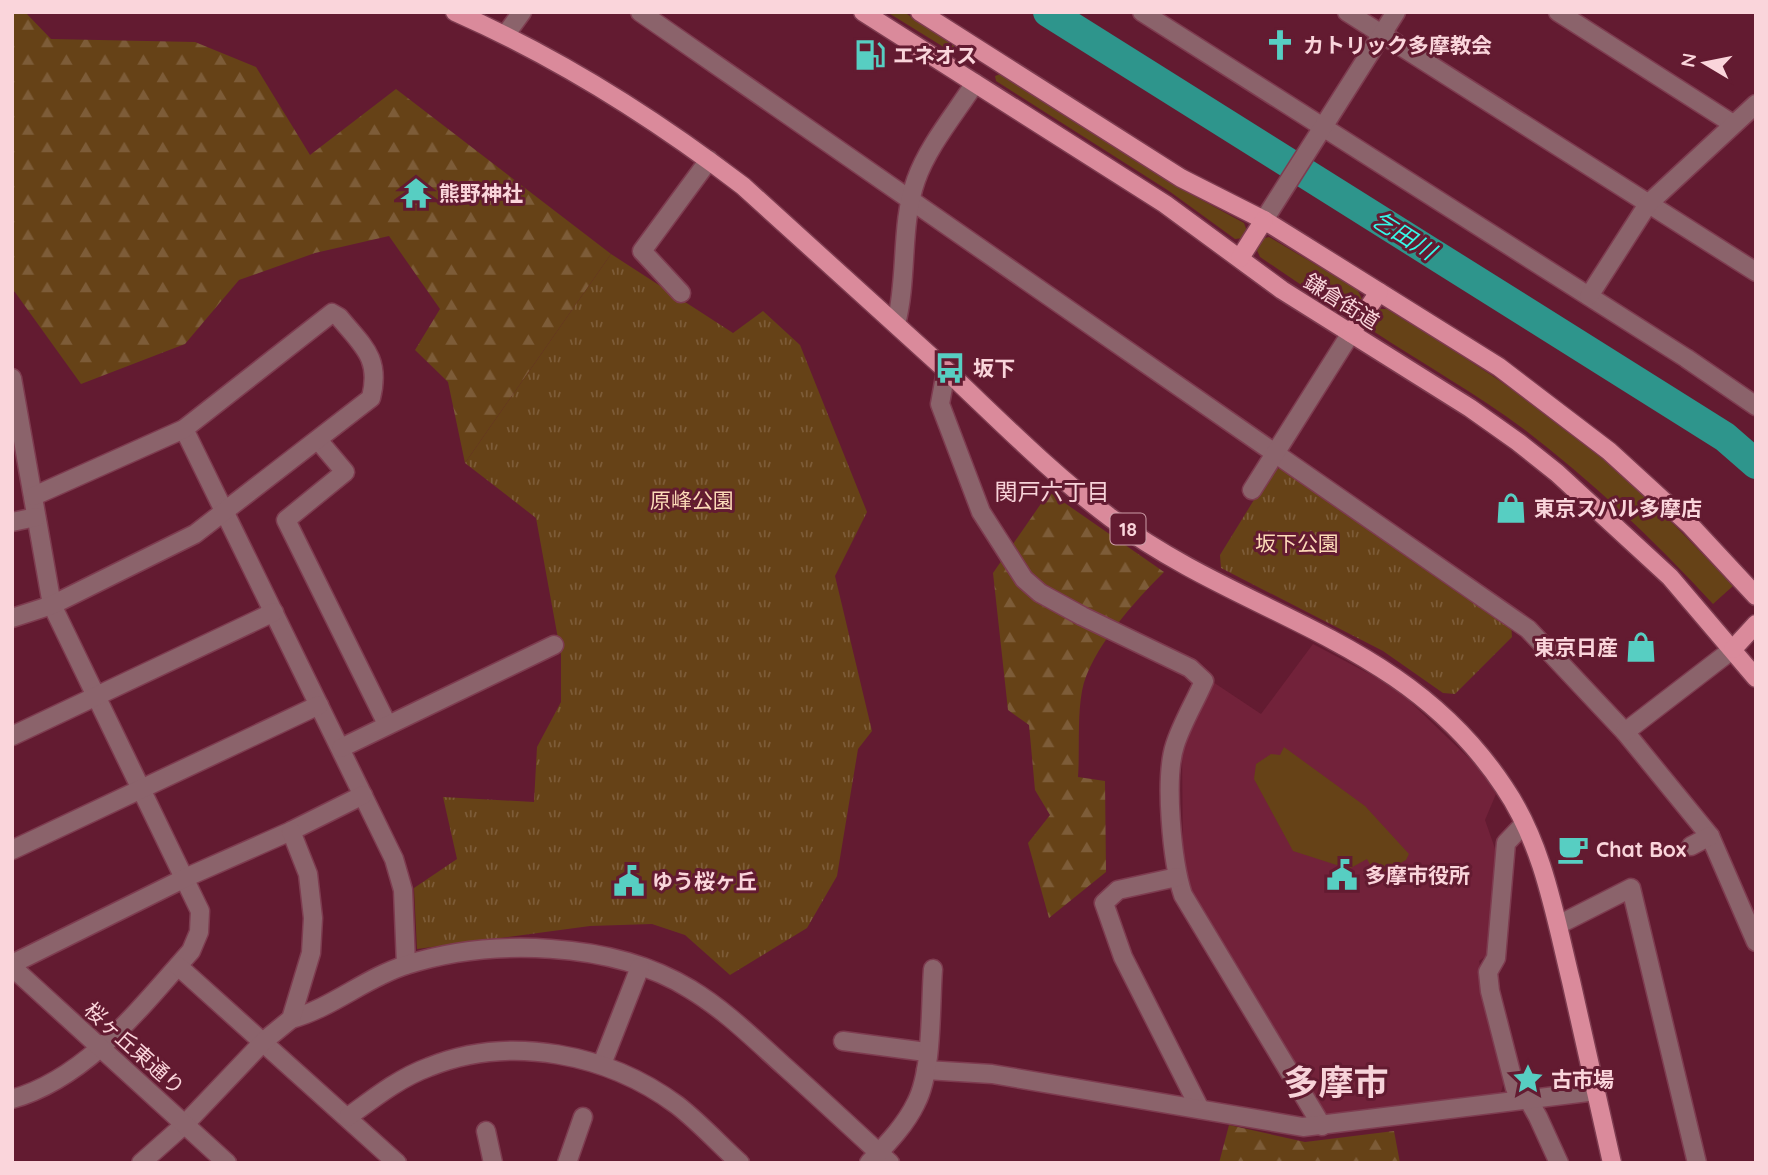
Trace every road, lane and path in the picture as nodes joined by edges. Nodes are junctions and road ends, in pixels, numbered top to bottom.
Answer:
1 (455, 12) edge
2 (522, 12) edge
3 (640, 12) edge
4 (863, 12) edge
5 (919, 12) edge
6 (1142, 12) edge
7 (1347, 12) edge
8 (1395, 12) edge
9 (1558, 12) edge
10 (506, 34) junction
11 (1382, 34) junction
12 (991, 57) junction
13 (975, 83) junction
14 (1756, 104) edge
15 (1733, 124) junction
16 (1319, 132) junction
17 (709, 160) junction
18 (911, 202) junction
19 (1648, 204) junction
20 (1264, 220) junction
21 (1240, 258) junction
22 (1756, 272) edge
23 (1379, 292) junction
24 (681, 293) dead end
25 (1589, 296) junction
26 (896, 324) junction
27 (1351, 334) junction
28 (946, 371) junction
29 (12, 378) edge
30 (1756, 406) edge
31 (16, 416) edge
32 (184, 429) junction
33 (318, 440) junction
34 (1276, 452) junction
35 (1252, 490) dead end
36 (34, 496) junction
37 (227, 512) junction
38 (36, 517) junction
39 (12, 522) edge
40 (1756, 597) edge
41 (52, 605) junction
42 (274, 612) junction
43 (12, 618) edge
44 (1756, 624) edge
45 (1756, 640) edge
46 (554, 645) dead end
47 (1733, 649) junction
48 (1756, 678) edge
49 (95, 695) junction
50 (319, 705) junction
51 (387, 724) junction
52 (1625, 732) junction
53 (12, 736) edge
54 (341, 748) junction
55 (139, 790) junction
56 (363, 795) junction
57 (1524, 824) junction
58 (291, 831) junction
59 (1710, 836) junction
60 (1691, 846) dead end
61 (12, 850) edge
62 (187, 877) junction
63 (1177, 877) junction
64 (1558, 925) junction
65 (1756, 942) edge
66 (406, 965) junction
67 (12, 966) edge
68 (178, 966) junction
69 (640, 967) junction
70 (933, 969) dead end
71 (291, 1019) junction
72 (264, 1041) junction
73 (843, 1041) dead end
74 (101, 1047) junction
75 (926, 1061) junction
76 (602, 1064) junction
77 (1596, 1091) junction
78 (12, 1099) edge
79 (1528, 1099) junction
80 (1200, 1109) junction
81 (348, 1117) junction
82 (583, 1117) dead end
83 (185, 1124) junction
84 (1322, 1126) junction
85 (486, 1132) dead end
86 (879, 1159) edge
87 (141, 1163) edge
88 (227, 1163) edge
89 (397, 1163) edge
90 (493, 1163) edge
91 (567, 1163) edge
92 (740, 1163) edge
93 (1559, 1163) edge
94 (1612, 1163) edge
95 (1697, 1163) edge

1 - 10 main road, 18
2 - 10 street
3 - 18 street
4 - 13 main road, 鎌倉街道
5 - 12 main road, 鎌倉街道
6 - 16 street
7 - 11 street
8 - 11 street
9 - 15 street
10 - 17 main road, 18
11 - 16 street
11 - 19 street
12 - 13 main road
12 - 20 main road, 鎌倉街道
13 - 18 street
13 - 21 main road, 鎌倉街道
14 - 15 street
15 - 19 street
16 - 20 street
16 - 25 street
17 - 24 street
17 - 26 main road, 18
18 - 26 street
18 - 34 street
19 - 22 street
19 - 25 street
20 - 21 main road
20 - 23 main road, 鎌倉街道
21 - 27 main road, 鎌倉街道
23 - 27 main road
23 - 40 main road, 鎌倉街道
25 - 30 street
26 - 28 main road, 18
27 - 34 street
27 - 47 main road, 鎌倉街道
28 - 57 main road, 18
28 - 63 street
29 - 31 street
31 - 36 street
32 - 33 street
32 - 36 street
32 - 37 street
33 - 37 street
33 - 51 street
34 - 35 street
34 - 52 street
36 - 38 street
37 - 41 street
37 - 42 street
38 - 39 street
38 - 41 street
41 - 43 street
41 - 49 street
42 - 49 street
42 - 50 street
44 - 47 main road
45 - 47 main road
46 - 51 street
47 - 48 main road, 鎌倉街道
47 - 52 street
49 - 53 street
49 - 55 street
50 - 54 street
50 - 55 street
51 - 54 street
52 - 59 street
54 - 56 street
55 - 61 street
55 - 62 street
56 - 58 street
56 - 66 street
57 - 64 main road, 18
57 - 79 street
58 - 62 street
58 - 71 street
59 - 60 street
59 - 65 street
62 - 67 street
62 - 68 street
63 - 80 street
63 - 84 street
64 - 77 main road, 18
64 - 95 street
66 - 69 street
66 - 71 street
67 - 74 street, 桜ヶ丘東通り
68 - 72 street
68 - 74 street
69 - 76 street
69 - 86 street
70 - 75 street
71 - 72 street
72 - 81 street
72 - 83 street
73 - 75 street
74 - 78 street
74 - 83 street, 桜ヶ丘東通り
75 - 80 street
75 - 86 street
76 - 81 street
76 - 92 street
77 - 79 street
77 - 94 main road, 18
79 - 84 street
79 - 93 street
80 - 84 street
81 - 89 street
82 - 91 street
83 - 87 street
83 - 88 street, 桜ヶ丘東通り
85 - 90 street

